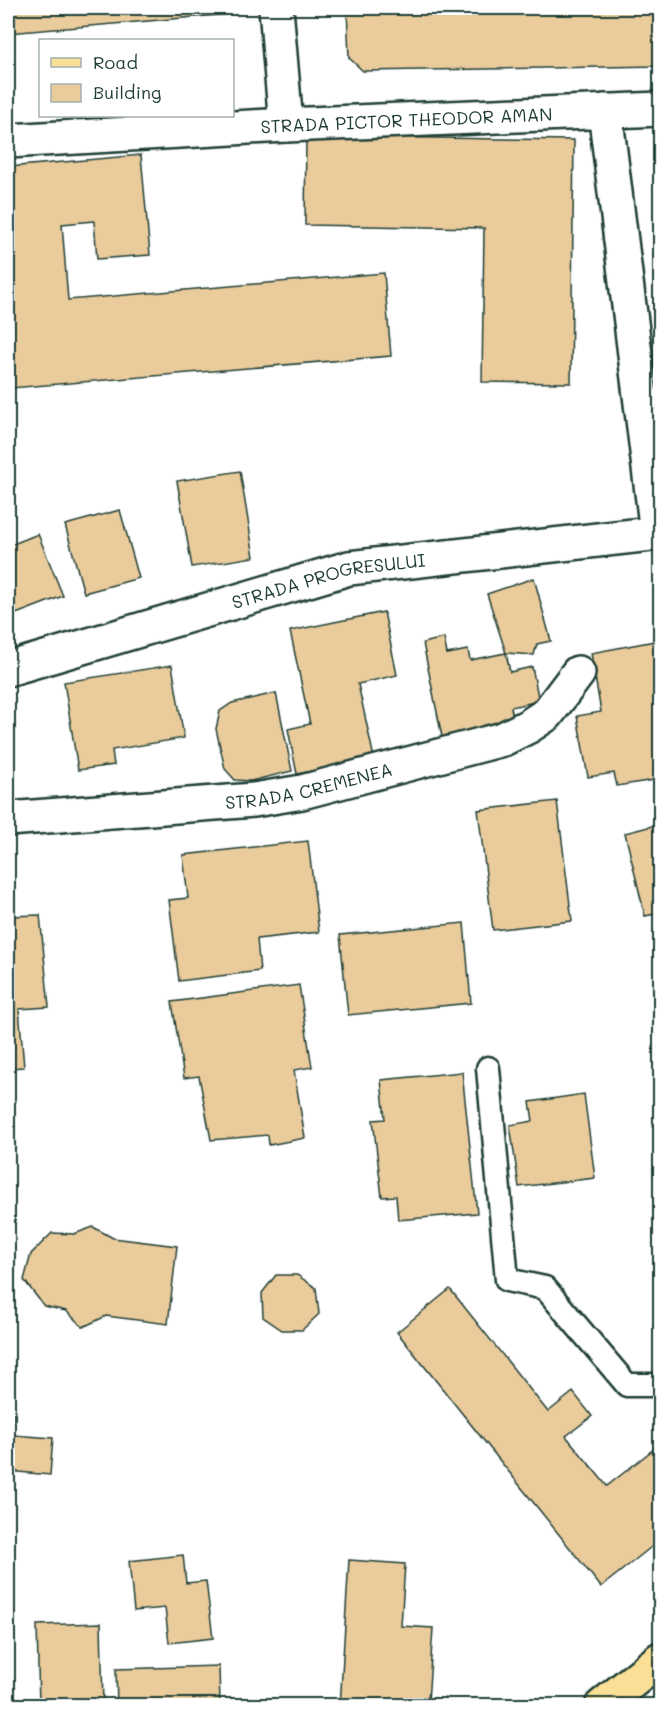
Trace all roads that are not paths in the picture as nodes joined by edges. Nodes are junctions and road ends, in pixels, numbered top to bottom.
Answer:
1 (276, 8) edge
2 (660, 110) edge
3 (604, 111) junction
4 (286, 125) junction
5 (8, 141) edge
6 (658, 533) edge
7 (8, 669) edge
8 (578, 673) dead end
9 (8, 819) edge
10 (488, 1068) dead end
11 (660, 1385) edge
12 (660, 1659) edge
13 (602, 1706) edge

1 - 4 street
2 - 3 street, STRADA PICTOR THEODOR AMAN
3 - 4 street, STRADA PICTOR THEODOR AMAN
3 - 6 street, STRADA PROGRESULUI
4 - 5 street, STRADA PICTOR THEODOR AMAN
6 - 7 street, STRADA PROGRESULUI
8 - 9 street, STRADA CREMENEA
10 - 11 lane
12 - 13 main road

